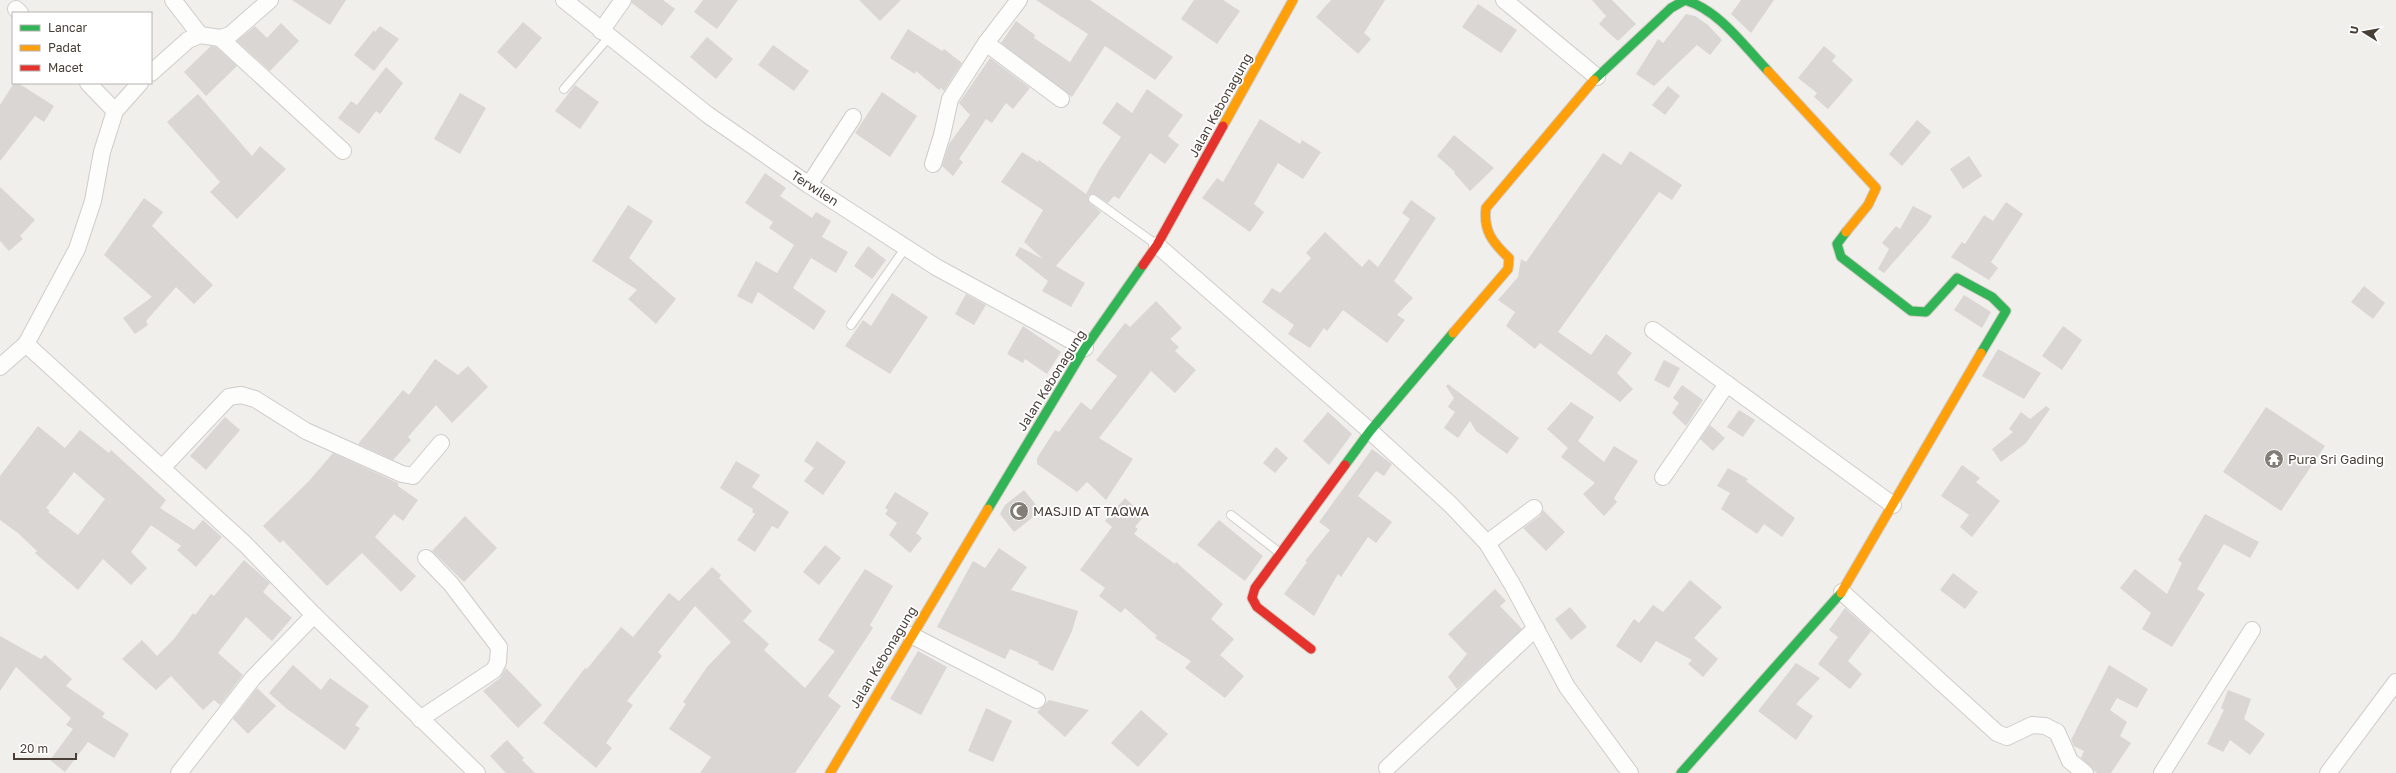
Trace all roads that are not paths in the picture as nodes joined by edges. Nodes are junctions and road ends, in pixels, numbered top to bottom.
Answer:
1 (173, 0) edge
2 (270, 0) edge
3 (564, 0) edge
4 (623, 0) edge
5 (1019, 0) edge
6 (1293, 0) edge
7 (1504, 0) edge
8 (605, 34) junction
9 (200, 35) junction
10 (220, 38) junction
11 (986, 43) junction
12 (152, 72) edge
13 (1596, 77) junction
14 (89, 84) edge
15 (139, 84) edge
16 (564, 89) dead end
17 (1061, 99) dead end
18 (115, 111) junction
19 (853, 117) dead end
20 (343, 150) dead end
21 (933, 164) dead end
22 (809, 185) junction
23 (1092, 199) dead end
24 (1157, 246) junction
25 (906, 247) junction
26 (851, 325) dead end
27 (1653, 330) dead end
28 (26, 344) junction
29 (1085, 348) junction
30 (0, 367) edge
31 (1728, 384) junction
32 (1370, 431) junction
33 (441, 443) dead end
34 (162, 468) junction
35 (1663, 477) dead end
36 (1893, 505) junction
37 (1534, 508) dead end
38 (1231, 515) dead end
39 (1487, 543) junction
40 (1280, 554) junction
41 (426, 558) dead end
42 (1842, 592) junction
43 (314, 615) junction
44 (1536, 628) junction
45 (2252, 630) dead end
46 (911, 635) junction
47 (1311, 649) dead end
48 (2396, 682) edge
49 (1037, 700) dead end
50 (420, 719) junction
51 (1387, 768) dead end
52 (2333, 771) edge
53 (1627, 772) edge
54 (179, 773) edge
55 (478, 773) edge
56 (830, 773) edge
57 (1681, 773) edge
58 (2085, 773) edge
59 (2162, 773) edge

1 - 9 street
2 - 10 street
3 - 8 street, Terwilen
4 - 8 street
5 - 11 street
6 - 24 street, Jalan Kebonagung
7 - 13 street
8 - 16 lane
8 - 22 street, Terwilen
9 - 10 street
9 - 12 street
10 - 20 street
11 - 17 street
11 - 21 street
13 - 32 street
13 - 36 street
14 - 18 street
15 - 18 street
18 - 28 street
19 - 22 street
22 - 25 street, Terwilen
23 - 24 lane
24 - 29 street, Jalan Kebonagung
24 - 32 street
25 - 26 lane
25 - 29 street, Terwilen
27 - 31 street
28 - 30 street
28 - 34 street
29 - 46 street, Jalan Kebonagung
31 - 35 street
31 - 36 street
32 - 39 street
32 - 40 street
33 - 34 street
34 - 43 street
36 - 42 street
37 - 39 street
38 - 40 lane
39 - 44 street
40 - 47 street
41 - 50 street
42 - 57 street
42 - 58 street
43 - 50 street
43 - 54 street
44 - 51 street
44 - 53 street
45 - 59 street
46 - 49 street
46 - 56 street, Jalan Kebonagung
48 - 52 street
50 - 55 street

